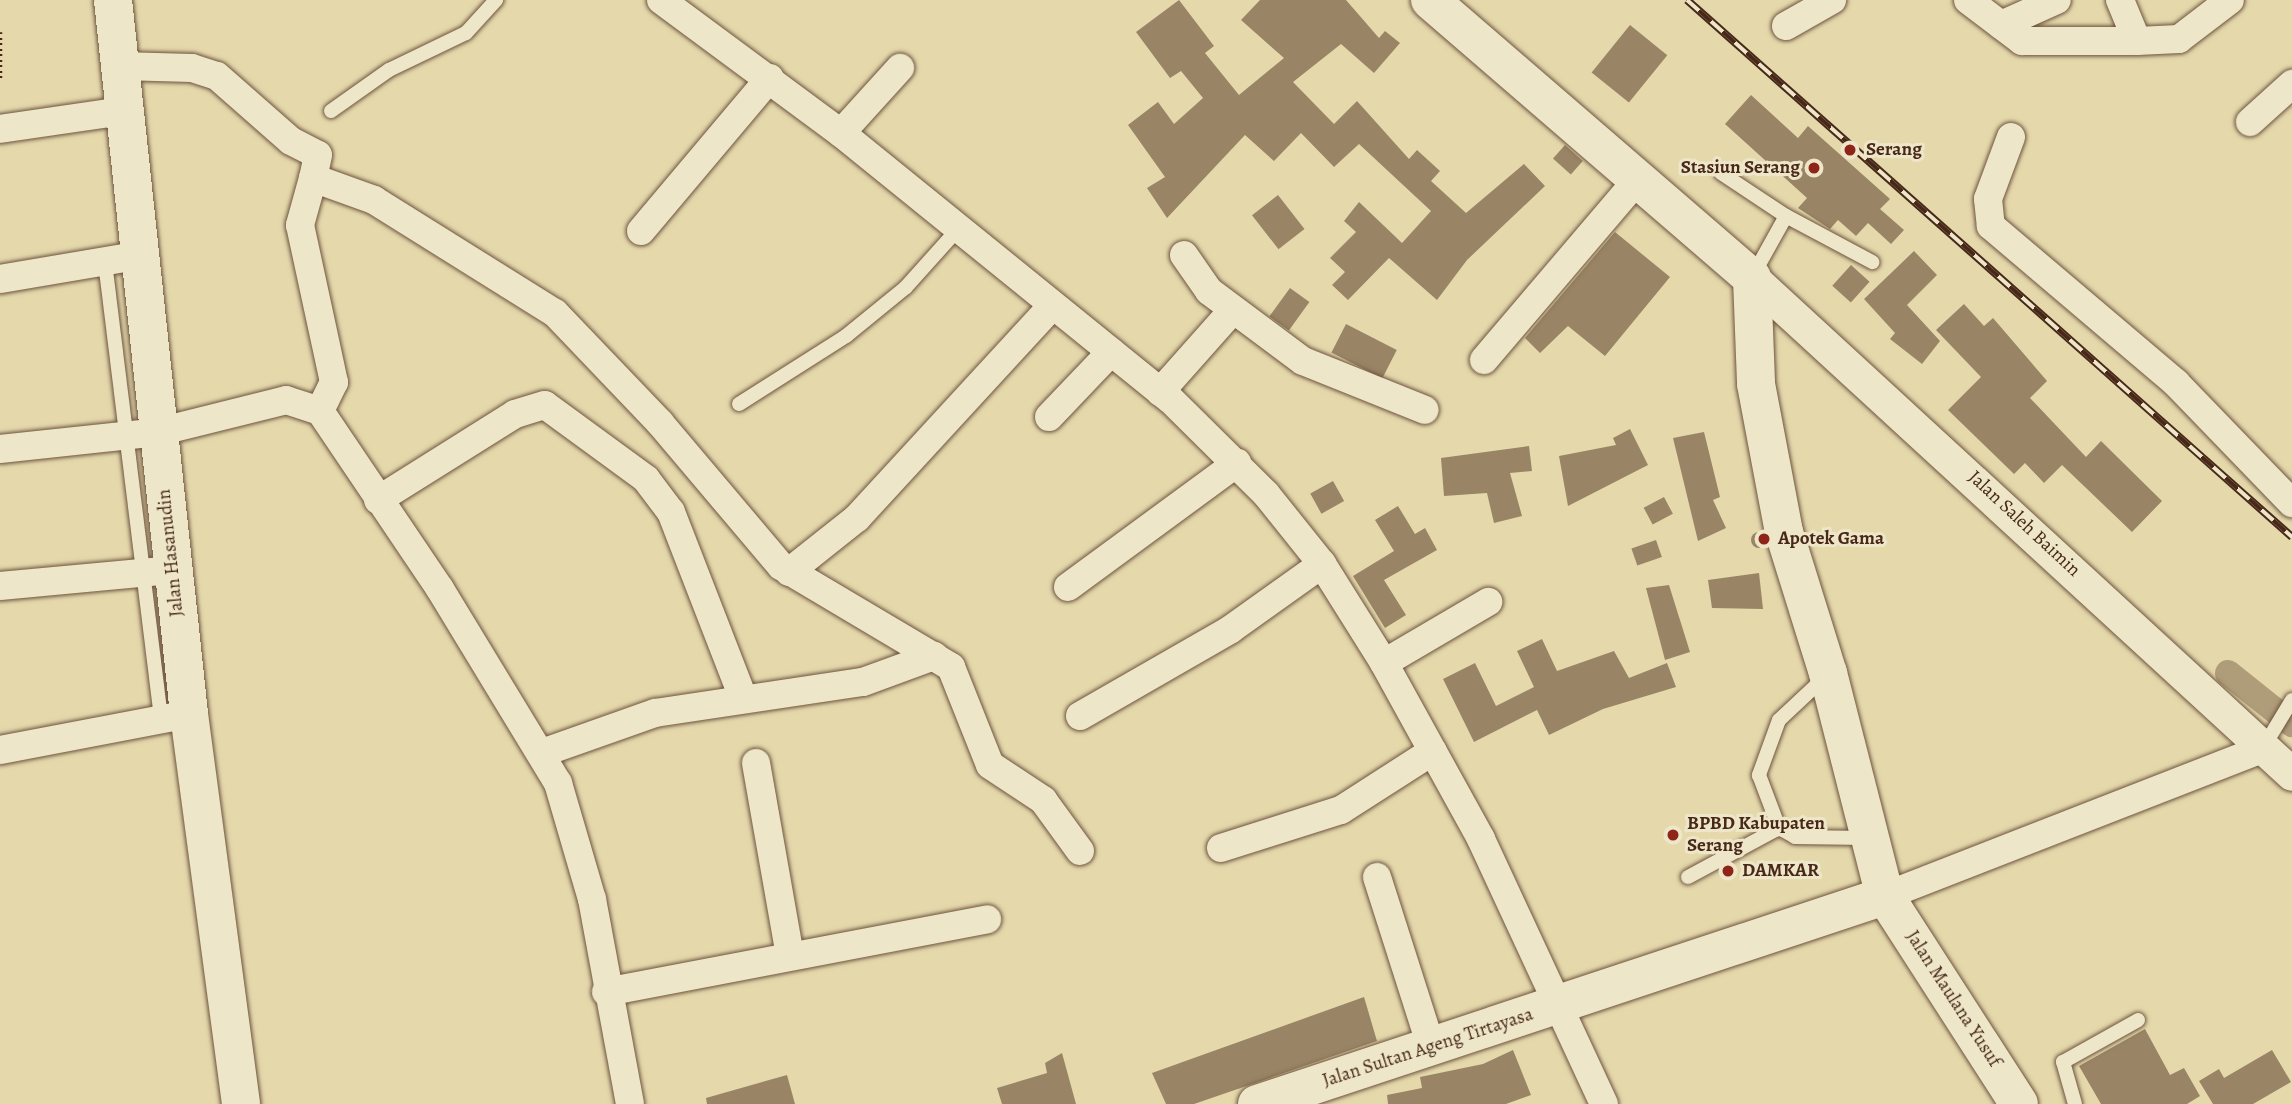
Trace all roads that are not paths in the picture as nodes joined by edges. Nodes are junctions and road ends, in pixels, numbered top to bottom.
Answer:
1 (113, 0) edge
2 (496, 0) edge
3 (661, 0) edge
4 (1430, 0) edge
5 (1832, 0) edge
6 (1968, 0) edge
7 (2057, 0) edge
8 (2120, 0) edge
9 (2230, 0) edge
10 (2001, 25) junction
11 (1786, 26) dead end
12 (2137, 41) junction
13 (120, 66) junction
14 (900, 68) dead end
15 (770, 78) junction
16 (2292, 83) edge
17 (124, 111) junction
18 (331, 111) dead end
19 (2250, 122) dead end
20 (0, 129) edge
21 (841, 133) junction
22 (2011, 137) dead end
23 (1721, 173) dead end
24 (313, 178) junction
25 (1637, 180) junction
26 (1786, 216) junction
27 (958, 229) junction
28 (641, 231) dead end
29 (1184, 255) dead end
30 (120, 259) junction
31 (1872, 262) dead end
32 (1752, 278) junction
33 (0, 279) edge
34 (1052, 306) junction
35 (1232, 311) junction
36 (1111, 352) junction
37 (1484, 360) dead end
38 (1160, 392) junction
39 (739, 404) dead end
40 (1425, 410) dead end
41 (320, 411) junction
42 (1049, 417) dead end
43 (142, 433) junction
44 (0, 449) edge
45 (1237, 463) junction
46 (378, 500) junction
47 (2292, 503) edge
48 (1322, 564) junction
49 (157, 571) junction
50 (789, 572) junction
51 (0, 586) edge
52 (1068, 587) dead end
53 (1488, 602) dead end
54 (934, 656) junction
55 (1384, 663) junction
56 (1828, 673) junction
57 (743, 698) junction
58 (2290, 702) edge
59 (1080, 716) dead end
60 (175, 717) junction
61 (2269, 735) junction
62 (0, 750) edge
63 (1433, 751) junction
64 (542, 754) junction
65 (756, 763) dead end
66 (2292, 774) edge
67 (1779, 828) junction
68 (1870, 838) junction
69 (1221, 848) dead end
70 (1080, 851) dead end
71 (1377, 877) dead end
72 (1688, 877) dead end
73 (1885, 896) junction
74 (987, 919) dead end
75 (790, 955) junction
76 (606, 992) junction
77 (1560, 1005) junction
78 (2138, 1020) dead end
79 (1431, 1046) junction
80 (241, 1104) edge
81 (629, 1104) edge
82 (1256, 1104) edge
83 (1604, 1104) edge
84 (2020, 1104) edge
85 (2075, 1104) edge

1 - 13 main road, Jalan Hasanudin
2 - 18 lane
3 - 15 street
4 - 25 main road
5 - 11 street
6 - 10 street
7 - 10 street
8 - 12 street
9 - 12 street
10 - 12 street
13 - 17 main road, Jalan Hasanudin
13 - 24 street
14 - 21 street
15 - 21 street
15 - 28 street
16 - 19 street
17 - 20 street
17 - 30 main road, Jalan Hasanudin
21 - 27 street
22 - 47 street
23 - 26 lane
24 - 41 street
24 - 50 street
25 - 32 main road
25 - 37 street
26 - 31 lane
26 - 32 lane
27 - 34 street
27 - 39 lane
29 - 35 street
30 - 33 street
30 - 43 main road, Jalan Hasanudin
32 - 56 main road, Jalan Maulana Yusuf
32 - 61 street, Jalan Saleh Baimin
34 - 36 street
34 - 50 street
35 - 38 street
35 - 40 street
36 - 38 street
36 - 42 street
38 - 45 street
41 - 43 street
41 - 46 street
43 - 44 street
43 - 49 main road, Jalan Hasanudin
45 - 48 street
45 - 52 street
46 - 57 street
46 - 64 street
48 - 55 street
48 - 59 street
49 - 51 street
49 - 60 main road, Jalan Hasanudin
50 - 54 street
53 - 55 street
54 - 57 street
54 - 70 street
55 - 63 street
56 - 67 lane
56 - 68 main road, Jalan Maulana Yusuf
57 - 64 street
58 - 61 lane
60 - 62 street
60 - 80 main road, Jalan Hasanudin
61 - 66 street, Jalan Saleh Baimin
61 - 73 street
63 - 69 street
63 - 77 street
64 - 76 street
65 - 75 street
67 - 68 lane
67 - 72 lane
68 - 73 main road, Jalan Maulana Yusuf
71 - 79 street
73 - 77 main road, Jalan Sultan Ageng Tirtayasa
73 - 84 main road, Jalan Maulana Yusuf
74 - 75 street
75 - 76 street
76 - 81 street
77 - 79 main road, Jalan Sultan Ageng Tirtayasa
77 - 83 street
78 - 85 lane
79 - 82 main road, Jalan Sultan Ageng Tirtayasa

